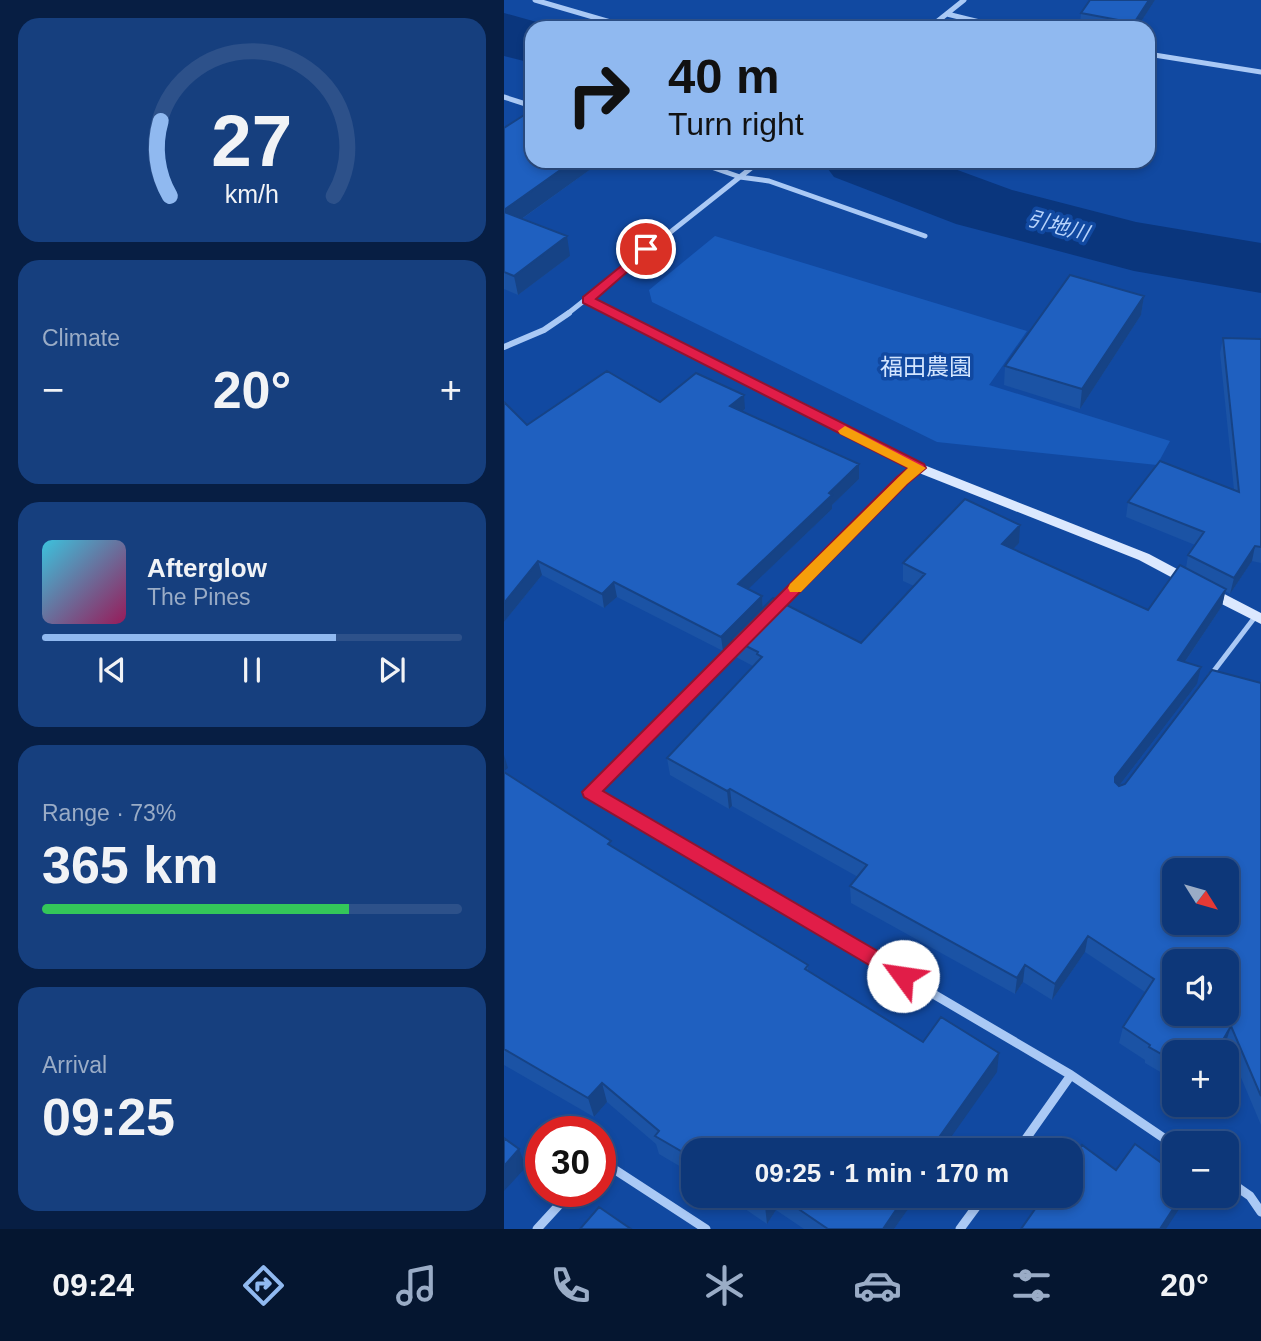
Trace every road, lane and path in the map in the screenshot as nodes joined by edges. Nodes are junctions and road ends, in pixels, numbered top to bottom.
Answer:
1 (534, 0) edge
2 (964, 0) edge
3 (947, 14) junction
4 (607, 21) edge
5 (938, 21) edge
6 (975, 21) edge
7 (1155, 55) edge
8 (1261, 72) edge
9 (504, 97) edge
10 (525, 104) edge
11 (714, 168) edge
12 (751, 168) edge
13 (740, 177) junction
14 (925, 236) dead end
15 (588, 300) junction
16 (504, 347) edge
17 (919, 468) junction
18 (1259, 617) edge
19 (766, 618) edge
20 (746, 638) edge
21 (1209, 678) edge
22 (1071, 1075) junction
23 (1162, 1137) edge
24 (1026, 1138) edge
25 (616, 1170) edge
26 (1239, 1189) edge
27 (557, 1207) edge
28 (975, 1208) edge
29 (1261, 1212) edge
30 (537, 1229) edge
31 (706, 1229) edge
32 (960, 1229) edge

1 - 4 street
2 - 3 street
3 - 5 street
3 - 6 street
7 - 8 street
9 - 10 street
11 - 13 street
12 - 13 street
13 - 14 street
13 - 15 street
15 - 16 street
15 - 17 street
17 - 18 street
17 - 19 street
18 - 21 lane
20 - 22 street
22 - 23 street
22 - 24 street
25 - 31 street
26 - 29 street
27 - 30 street
28 - 32 street

